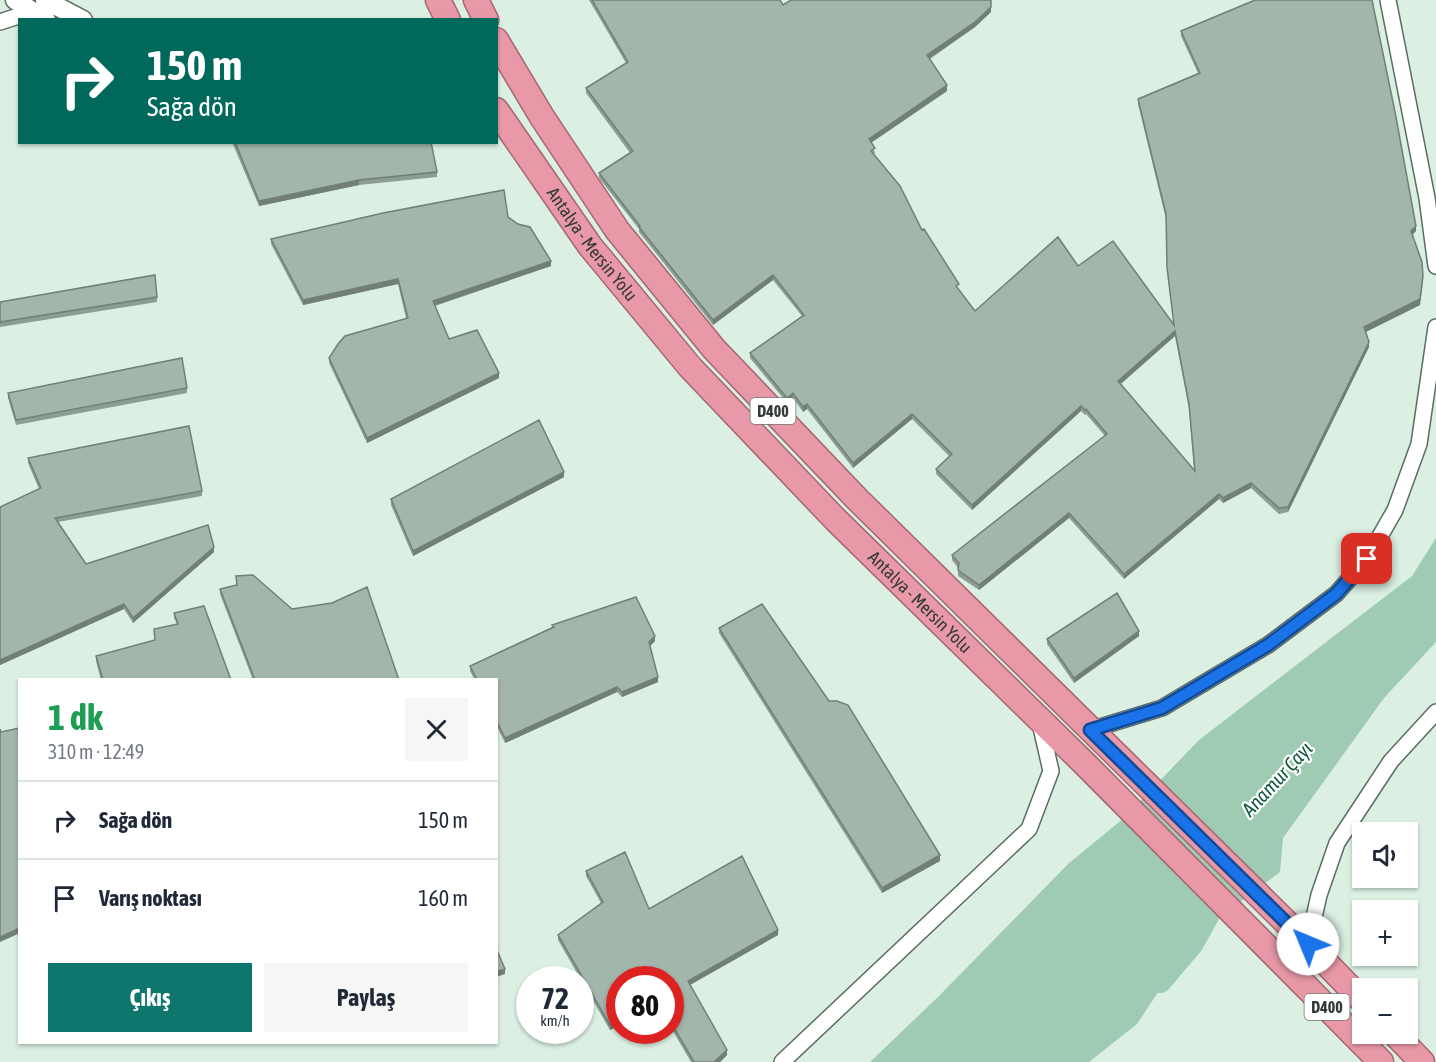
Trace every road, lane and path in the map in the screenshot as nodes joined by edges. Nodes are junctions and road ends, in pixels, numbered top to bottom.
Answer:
1 (15, 0) edge
2 (438, 0) edge
3 (476, 0) edge
4 (1388, 0) edge
5 (41, 10) edge
6 (75, 18) edge
7 (446, 18) edge
8 (485, 18) edge
9 (0, 22) edge
10 (500, 54) edge
11 (498, 113) edge
12 (1436, 266) edge
13 (1436, 327) edge
14 (1436, 712) edge
15 (1040, 720) junction
16 (1095, 735) junction
17 (1301, 937) junction
18 (1352, 990) edge
19 (1405, 1044) edge
20 (782, 1062) edge
21 (1381, 1062) edge
22 (1422, 1062) edge

1 - 5 street
2 - 7 highway
3 - 8 highway
4 - 12 street
5 - 6 street
5 - 9 street
10 - 16 highway, Antalya - Mersin Yolu / D400
11 - 15 highway, Antalya - Mersin Yolu / D400
13 - 16 street
14 - 17 street
15 - 20 street
15 - 21 highway, Antalya - Mersin Yolu / D400
16 - 17 highway, Antalya - Mersin Yolu / D400
17 - 18 highway, Antalya - Mersin Yolu / D400
19 - 22 highway

